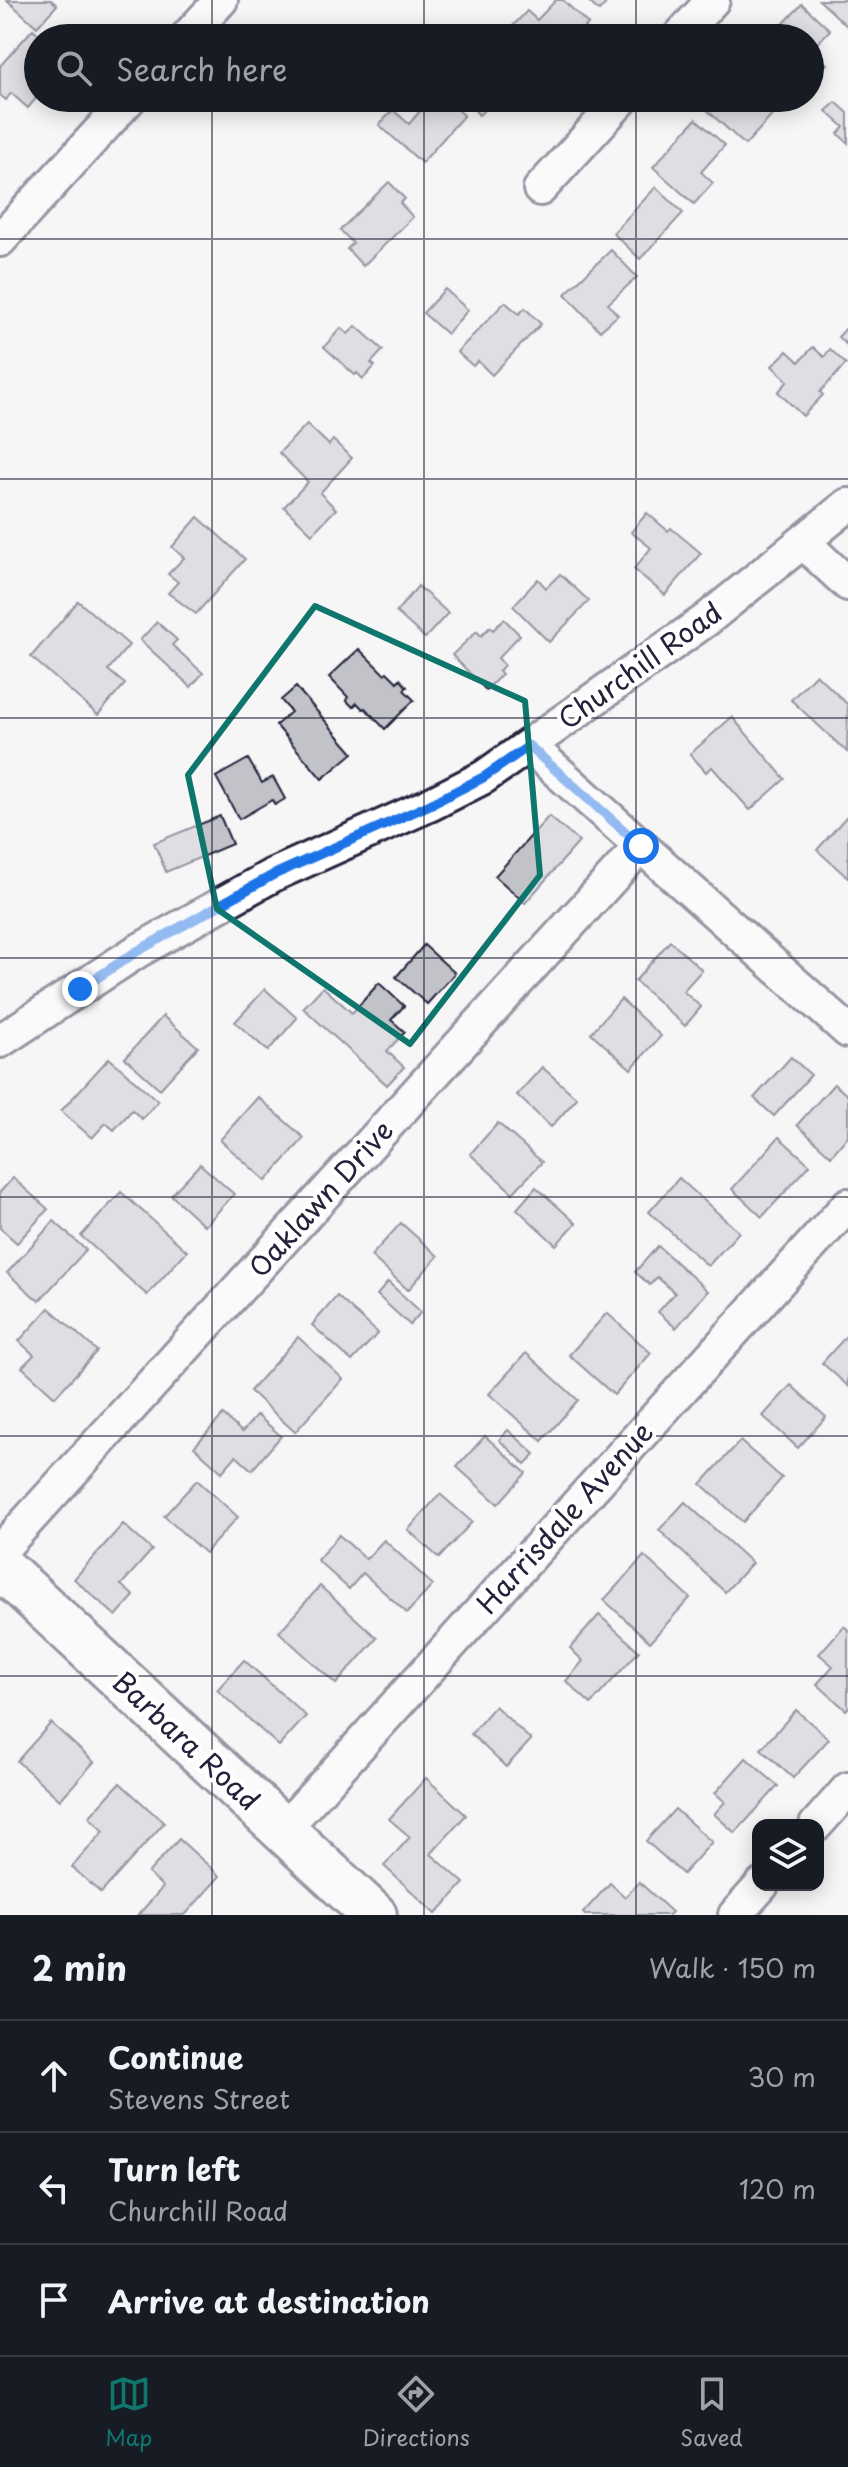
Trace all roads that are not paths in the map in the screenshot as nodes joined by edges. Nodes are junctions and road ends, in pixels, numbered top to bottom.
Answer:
1 (221, 0) edge
2 (713, 0) edge
3 (199, 24) edge
4 (691, 24) edge
5 (117, 112) edge
6 (610, 112) edge
7 (540, 189) dead end
8 (0, 240) edge
9 (848, 505) edge
10 (803, 542) junction
11 (848, 584) edge
12 (529, 746) junction
13 (641, 846) junction
14 (848, 1031) edge
15 (0, 1041) edge
16 (848, 1205) edge
17 (0, 1551) edge
18 (0, 1566) edge
19 (848, 1789) edge
20 (821, 1819) edge
21 (282, 1831) junction
22 (757, 1891) edge
23 (374, 1915) edge
24 (735, 1915) edge

1 - 3 street
2 - 4 street
5 - 8 street
6 - 7 street
9 - 10 street, Churchill Road
10 - 11 street
10 - 12 street, Churchill Road
12 - 13 street
12 - 15 street, Churchill Road
13 - 14 street
13 - 17 street, Oaklawn Drive
16 - 21 street, Harrisdale Avenue
18 - 21 street, Barbara Road
19 - 20 street
21 - 23 street, Barbara Road
22 - 24 street

